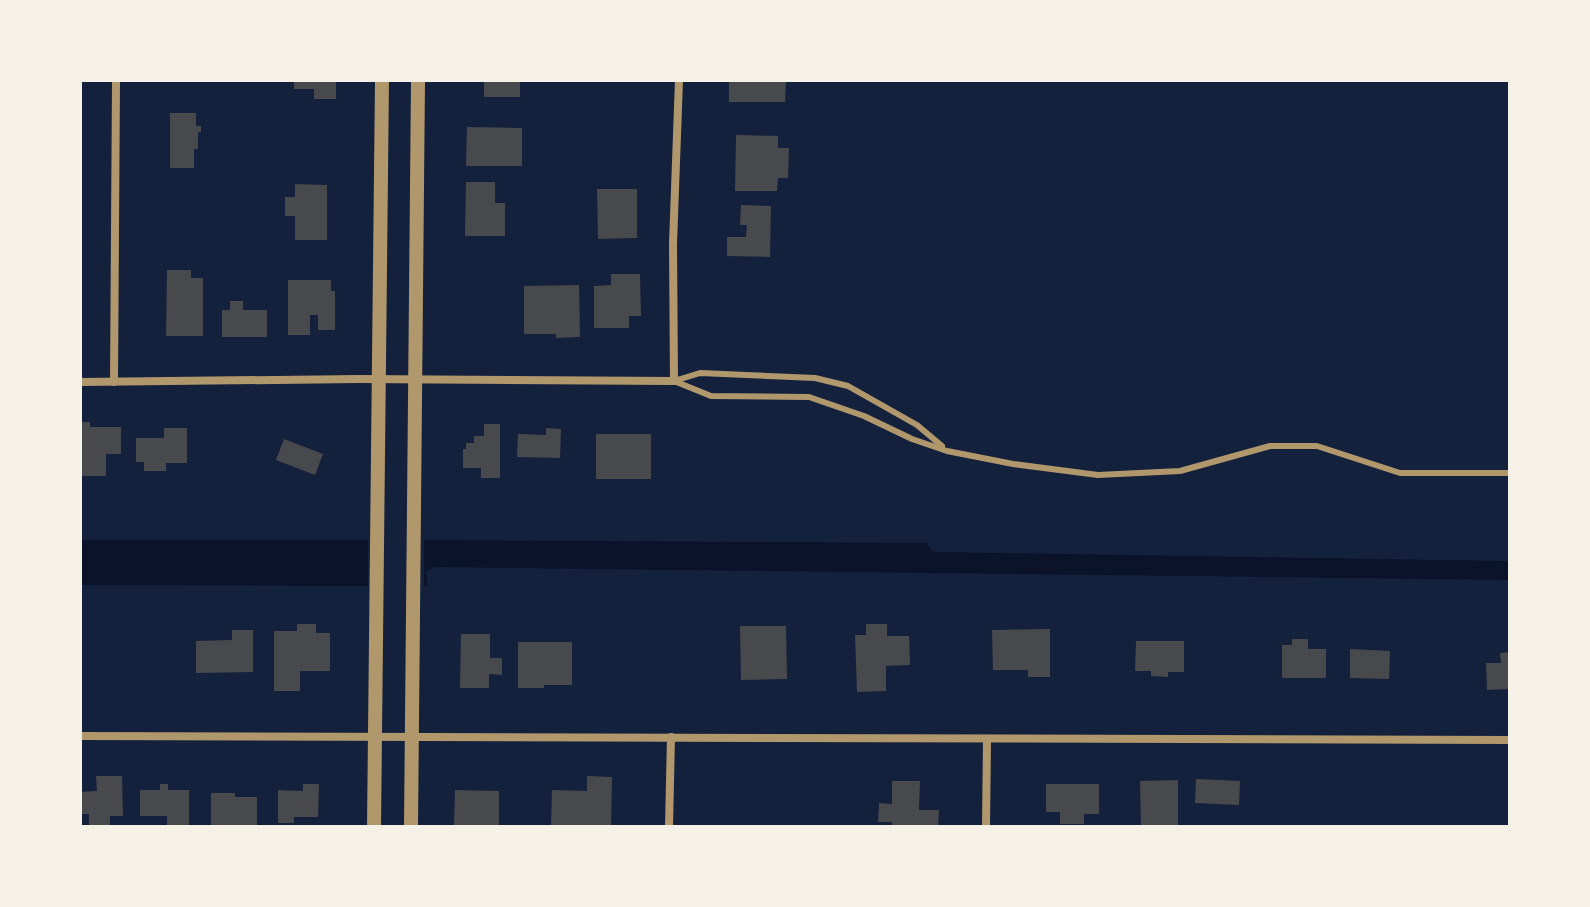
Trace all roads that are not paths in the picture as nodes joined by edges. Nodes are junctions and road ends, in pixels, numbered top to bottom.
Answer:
1 (116, 80) edge
2 (382, 80) edge
3 (418, 80) edge
4 (679, 80) edge
5 (379, 379) junction
6 (415, 380) junction
7 (674, 381) junction
8 (80, 382) edge
9 (114, 382) junction
10 (947, 451) junction
11 (1510, 473) edge
12 (80, 736) edge
13 (376, 737) junction
14 (671, 737) junction
15 (412, 738) junction
16 (987, 739) junction
17 (1510, 740) edge
18 (374, 827) edge
19 (411, 827) edge
20 (669, 827) edge
21 (986, 827) edge

1 - 9 street
2 - 5 street
3 - 6 street
4 - 7 street
5 - 6 street
5 - 9 street
5 - 13 street
6 - 7 street
6 - 15 street
7 - 10 lane
7 - 10 lane
8 - 9 street
10 - 11 lane
12 - 13 street
13 - 15 street
13 - 18 street
14 - 15 street
14 - 16 street
14 - 20 street
15 - 19 street
16 - 17 street
16 - 21 street

